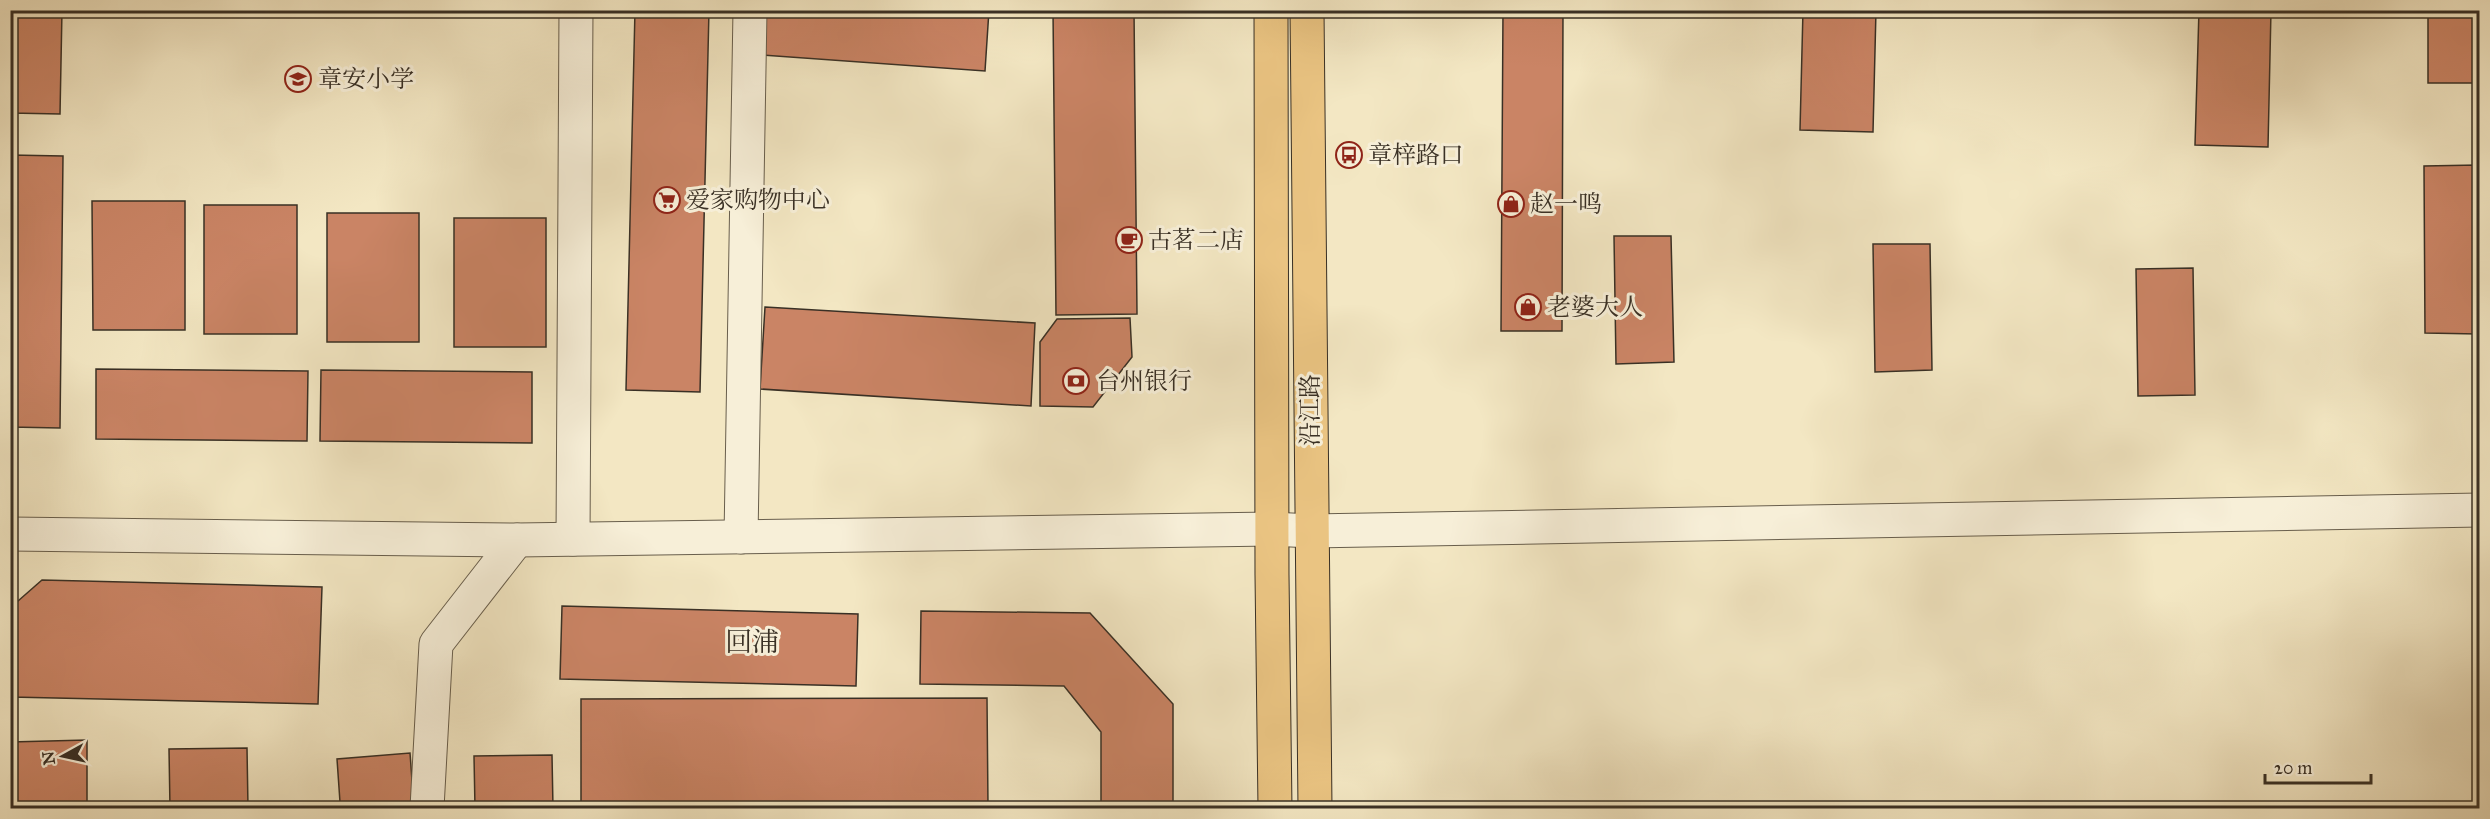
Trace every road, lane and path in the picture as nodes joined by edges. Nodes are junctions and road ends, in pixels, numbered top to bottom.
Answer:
1 (576, 10) edge
2 (750, 10) edge
3 (1271, 10) edge
4 (1307, 10) edge
5 (2480, 510) edge
6 (1272, 529) junction
7 (1311, 531) junction
8 (10, 534) edge
9 (741, 537) junction
10 (573, 539) junction
11 (517, 540) junction
12 (427, 808) edge
13 (1275, 808) edge
14 (1315, 808) edge

1 - 10 street
2 - 9 street
3 - 6 main road, 沿江路
4 - 7 main road, 沿江路
5 - 7 street
6 - 7 street
6 - 9 street
6 - 13 main road, 沿江路
7 - 14 main road, 沿江路
8 - 11 street
9 - 10 street
10 - 11 street
11 - 12 street

